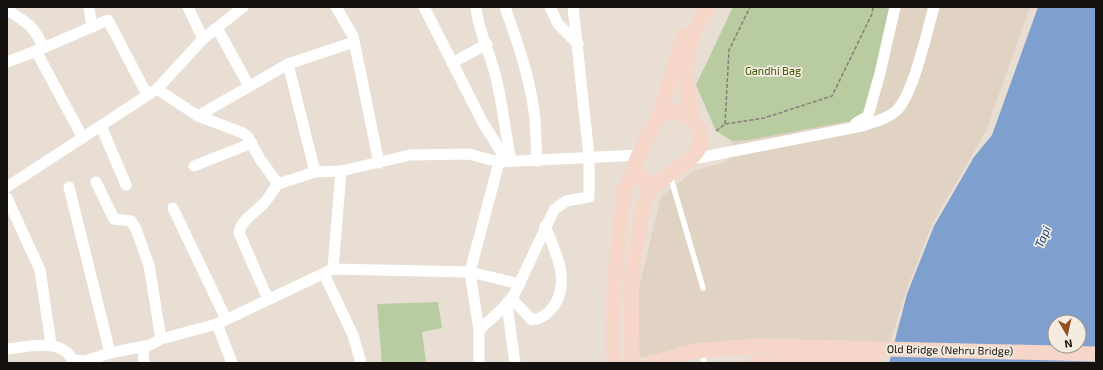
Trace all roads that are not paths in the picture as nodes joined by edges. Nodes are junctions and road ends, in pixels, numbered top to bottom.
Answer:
1 (89, 7) edge
2 (188, 7) edge
3 (243, 7) edge
4 (336, 7) edge
5 (424, 7) edge
6 (476, 7) edge
7 (505, 7) edge
8 (550, 7) edge
9 (573, 7) edge
10 (698, 7) edge
11 (708, 7) edge
12 (895, 7) edge
13 (934, 7) edge
14 (7, 10) edge
15 (92, 27) junction
16 (217, 28) junction
17 (203, 39) junction
18 (354, 42) junction
19 (487, 44) junction
20 (578, 44) junction
21 (40, 49) junction
22 (7, 62) edge
23 (452, 63) junction
24 (288, 64) junction
25 (249, 86) junction
26 (154, 92) junction
27 (198, 116) junction
28 (659, 118) junction
29 (693, 120) junction
30 (101, 126) junction
31 (83, 138) junction
32 (252, 143) junction
33 (639, 155) junction
34 (589, 156) junction
35 (691, 157) junction
36 (505, 161) junction
37 (537, 161) junction
38 (379, 163) junction
39 (194, 166) dead end
40 (341, 171) junction
41 (634, 171) junction
42 (315, 172) junction
43 (670, 174) junction
44 (96, 182) dead end
45 (278, 184) junction
46 (655, 184) junction
47 (126, 185) dead end
48 (7, 187) edge
49 (69, 187) dead end
50 (7, 198) edge
51 (173, 208) dead end
52 (545, 226) junction
53 (329, 271) junction
54 (470, 272) junction
55 (520, 284) junction
56 (703, 288) dead end
57 (268, 299) junction
58 (509, 302) junction
59 (222, 321) junction
60 (479, 330) junction
61 (161, 339) junction
62 (51, 344) junction
63 (143, 347) junction
64 (7, 349) edge
65 (110, 353) junction
66 (804, 354) junction
67 (1096, 354) edge
68 (703, 357) edge
69 (85, 362) edge
70 (144, 363) edge
71 (232, 363) edge
72 (362, 363) edge
73 (479, 363) edge
74 (515, 363) edge
75 (615, 363) edge
76 (632, 363) edge
77 (652, 363) edge
78 (754, 363) edge
79 (875, 363) edge

1 - 15 street
2 - 17 street
3 - 16 street
4 - 18 street
5 - 23 street
6 - 19 street
7 - 37 street
8 - 20 street
9 - 20 street
10 - 28 main road
11 - 29 main road
12 - 35 street
13 - 35 street
14 - 21 street
15 - 21 street
15 - 26 street
16 - 17 street
16 - 25 street
17 - 26 street
18 - 24 street
18 - 38 street
19 - 23 street
19 - 36 street
20 - 34 street
21 - 22 street
21 - 31 street
23 - 36 street
24 - 25 street
24 - 42 street
25 - 27 street
26 - 27 street
26 - 30 street
27 - 32 street
28 - 29 main road
28 - 33 main road
29 - 35 main road
30 - 31 street
30 - 47 street
31 - 48 street
32 - 39 street
32 - 45 street
33 - 34 street
33 - 41 main road
34 - 37 street
34 - 52 street
35 - 43 main road
36 - 37 street
36 - 38 street
36 - 54 street
38 - 40 street
40 - 42 street
40 - 53 street
41 - 46 main road
41 - 75 main road
42 - 45 street
43 - 46 main road
43 - 56 lane
44 - 61 street
45 - 57 street
46 - 76 main road
49 - 65 street
50 - 62 street
51 - 59 street
52 - 55 street
52 - 58 street
53 - 54 street
53 - 57 street
53 - 72 street
54 - 55 street
54 - 60 street
55 - 58 street
57 - 59 street
58 - 60 street
58 - 74 street
59 - 61 street
59 - 71 street
60 - 73 street
61 - 63 street
62 - 64 street
62 - 69 street
63 - 65 street
63 - 70 street
65 - 69 street
66 - 67 main road, Old Bridge (Nehru Bridge)
66 - 68 main road
66 - 78 main road
66 - 79 main road, Old Bridge (Nehru Bridge)
68 - 77 main road

